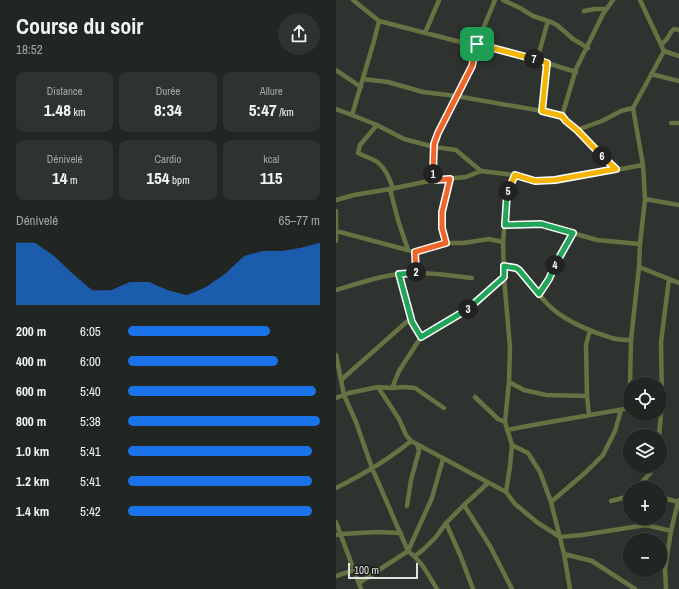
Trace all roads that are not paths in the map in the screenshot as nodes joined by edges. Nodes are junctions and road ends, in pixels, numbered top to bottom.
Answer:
1 (353, 0) edge
2 (432, 0) edge
3 (495, 0) edge
4 (503, 0) edge
5 (612, 0) edge
6 (640, 0) edge
7 (438, 2) edge
8 (606, 9) junction
9 (584, 11) dead end
10 (379, 21) junction
11 (548, 21) junction
12 (679, 30) edge
13 (425, 34) junction
14 (476, 45) junction
15 (661, 45) junction
16 (588, 48) junction
17 (664, 51) junction
18 (679, 56) edge
19 (537, 60) junction
20 (547, 63) junction
21 (336, 70) edge
22 (576, 72) junction
23 (651, 74) junction
24 (363, 79) junction
25 (679, 81) edge
26 (361, 87) junction
27 (456, 96) junction
28 (633, 108) junction
29 (336, 109) edge
30 (542, 111) junction
31 (352, 115) junction
32 (562, 116) junction
33 (671, 123) dead end
34 (679, 123) edge
35 (377, 126) junction
36 (577, 130) junction
37 (434, 147) junction
38 (642, 165) junction
39 (616, 169) junction
40 (482, 171) junction
41 (515, 175) junction
42 (450, 179) junction
43 (434, 180) junction
44 (392, 189) junction
45 (645, 199) junction
46 (336, 200) edge
47 (679, 205) edge
48 (336, 211) edge
49 (505, 225) junction
50 (336, 231) edge
51 (573, 233) junction
52 (336, 240) edge
53 (504, 242) junction
54 (446, 243) junction
55 (640, 244) junction
56 (408, 250) junction
57 (415, 252) junction
58 (504, 266) junction
59 (639, 267) junction
60 (416, 273) junction
61 (399, 274) junction
62 (504, 277) junction
63 (472, 278) dead end
64 (669, 279) junction
65 (679, 284) edge
66 (336, 290) edge
67 (539, 294) junction
68 (411, 318) junction
69 (590, 330) junction
70 (421, 337) junction
71 (631, 340) junction
72 (336, 355) edge
73 (337, 364) edge
74 (630, 377) edge
75 (341, 380) junction
76 (509, 382) junction
77 (378, 387) junction
78 (392, 388) junction
79 (344, 395) junction
80 (587, 396) junction
81 (475, 397) dead end
82 (336, 398) edge
83 (444, 408) dead end
84 (621, 410) joint
85 (589, 415) junction
86 (505, 422) junction
87 (660, 429) edge
88 (507, 430) junction
89 (411, 441) junction
90 (417, 444) junction
91 (512, 445) junction
92 (443, 459) junction
93 (372, 468) junction
94 (650, 473) edge
95 (643, 481) edge
96 (488, 483) junction
97 (336, 488) edge
98 (506, 492) junction
99 (623, 498) edge
100 (667, 498) edge
101 (611, 501) dead end
102 (679, 501) edge
103 (551, 502) junction
104 (464, 505) junction
105 (406, 506) dead end
106 (336, 522) edge
107 (446, 523) junction
108 (671, 531) junction
109 (338, 534) edge
110 (401, 534) junction
111 (560, 537) junction
112 (408, 551) junction
113 (564, 554) junction
114 (415, 556) junction
115 (354, 570) junction
116 (336, 576) edge
117 (359, 583) junction
118 (361, 589) edge
119 (437, 589) edge
120 (473, 589) edge
121 (512, 589) edge
122 (570, 589) edge
123 (635, 589) edge
124 (666, 589) edge

1 - 10 street
2 - 7 street
3 - 14 street
4 - 11 street
5 - 8 street
6 - 15 street
7 - 13 street
8 - 9 street
8 - 16 street
10 - 13 street
10 - 24 street
11 - 16 street
11 - 19 street
12 - 15 street
13 - 14 street
14 - 19 street
14 - 27 street
15 - 17 street
16 - 22 street
17 - 18 street
17 - 23 street
19 - 20 street
20 - 22 street
20 - 30 street
21 - 26 street
22 - 32 street
23 - 25 street
23 - 28 street
24 - 26 street
24 - 27 street
26 - 31 street
27 - 30 street
27 - 37 street
28 - 36 street
28 - 38 street
29 - 31 street
30 - 32 street
31 - 35 street
32 - 36 street
33 - 34 street
35 - 37 street
35 - 44 street
36 - 39 street
37 - 40 street
37 - 43 street
38 - 39 street
38 - 45 street
39 - 41 street
40 - 41 street
40 - 42 street
41 - 49 street
42 - 43 street
42 - 54 street
43 - 44 street
44 - 46 street
44 - 56 street
45 - 47 street
45 - 55 street
48 - 50 street
49 - 51 street
49 - 53 street
50 - 52 street
50 - 56 street
51 - 55 street
51 - 67 street
53 - 54 street
53 - 58 street
54 - 57 street
55 - 59 street
56 - 57 street
57 - 60 street
58 - 62 street
58 - 67 street
59 - 64 street
59 - 71 street
60 - 61 street
60 - 63 street
61 - 66 street
61 - 68 street
62 - 70 street
62 - 76 street
64 - 65 street
64 - 87 street
67 - 69 street
68 - 70 street
68 - 75 street
69 - 71 street
69 - 80 street
70 - 78 street
71 - 74 street
72 - 73 street
73 - 75 street
75 - 79 street
76 - 80 street
76 - 86 street
77 - 78 street
77 - 79 street
77 - 89 street
78 - 83 street
79 - 82 street
79 - 93 street
80 - 85 street
81 - 86 street
84 - 85 street
84 - 103 street
85 - 88 street
86 - 88 street
88 - 91 street
89 - 90 street
89 - 93 street
90 - 92 street
90 - 105 street
91 - 98 street
91 - 103 street
92 - 96 street
92 - 112 street
93 - 97 street
93 - 110 street
94 - 95 street
96 - 98 street
96 - 104 street
98 - 111 street
99 - 101 street
100 - 102 street
102 - 108 street
103 - 111 street
104 - 107 street
104 - 121 street
106 - 109 street
107 - 114 street
107 - 120 street
108 - 111 street
108 - 124 street
109 - 110 street
109 - 115 street
110 - 112 street
111 - 113 street
112 - 114 street
112 - 117 street
113 - 122 street
113 - 123 street
114 - 119 street
115 - 116 street
115 - 117 street
117 - 118 street

